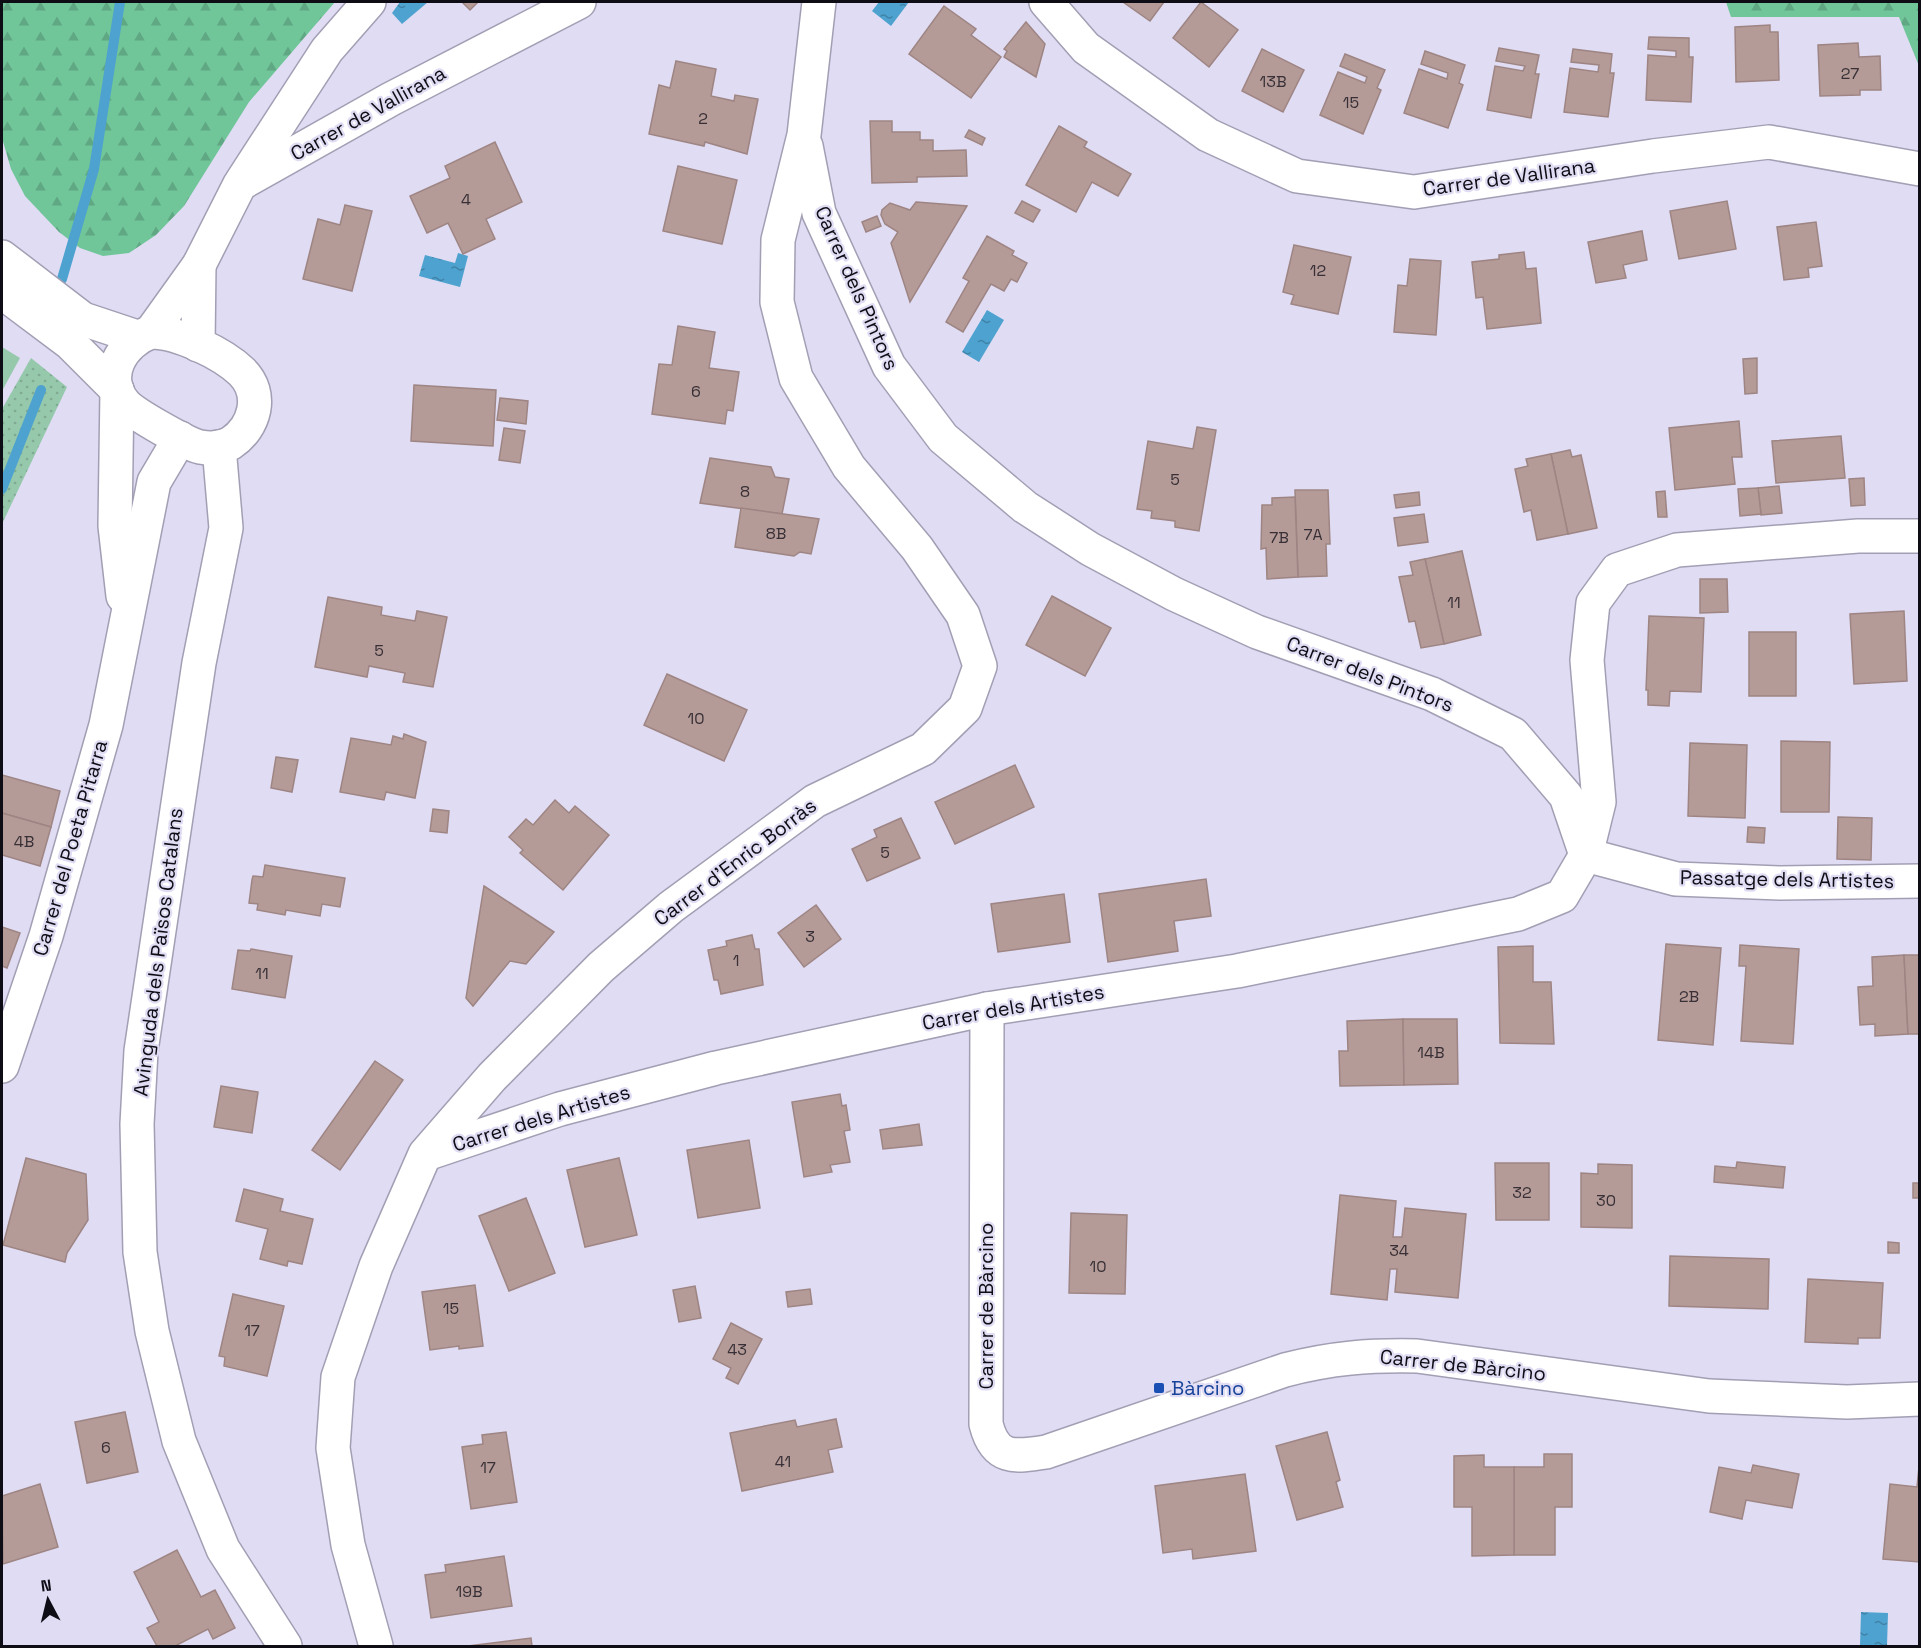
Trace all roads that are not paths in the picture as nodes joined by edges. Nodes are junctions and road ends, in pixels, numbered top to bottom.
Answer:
1 (369, 2) edge
2 (579, 2) edge
3 (819, 2) edge
4 (1046, 2) edge
5 (804, 135) junction
6 (1920, 169) edge
7 (240, 184) junction
8 (2, 257) edge
9 (199, 265) junction
10 (2, 292) edge
11 (144, 335) junction
12 (198, 345) junction
13 (117, 390) junction
14 (180, 438) junction
15 (219, 447) junction
16 (1920, 536) edge
17 (126, 628) junction
18 (1586, 855) junction
19 (1920, 881) edge
20 (987, 1009) junction
21 (2, 1066) edge
22 (425, 1154) junction
23 (1920, 1399) edge
24 (285, 1647) edge
25 (376, 1647) edge

1 - 7 street
2 - 7 street, Carrer de Vallirana
3 - 5 street, Carrer d'Enric Borràs
4 - 6 street, Carrer de Vallirana
5 - 18 street, Carrer dels Pintors
5 - 22 street, Carrer d'Enric Borràs
7 - 9 street
8 - 11 street
9 - 11 street
9 - 12 street
10 - 13 street
11 - 12 street
11 - 13 street
12 - 15 street
13 - 14 street
13 - 17 street, Carrer del Poeta Pitarra
14 - 15 street
14 - 17 street, Carrer del Poeta Pitarra
15 - 24 street, Avinguda dels Països Catalans
16 - 18 street
17 - 21 street, Carrer del Poeta Pitarra
18 - 19 street, Passatge dels Artistes
18 - 20 street, Carrer dels Artistes
20 - 22 street, Carrer dels Artistes
20 - 23 street, Carrer de Bàrcino
22 - 25 street, Carrer d'Enric Borràs

